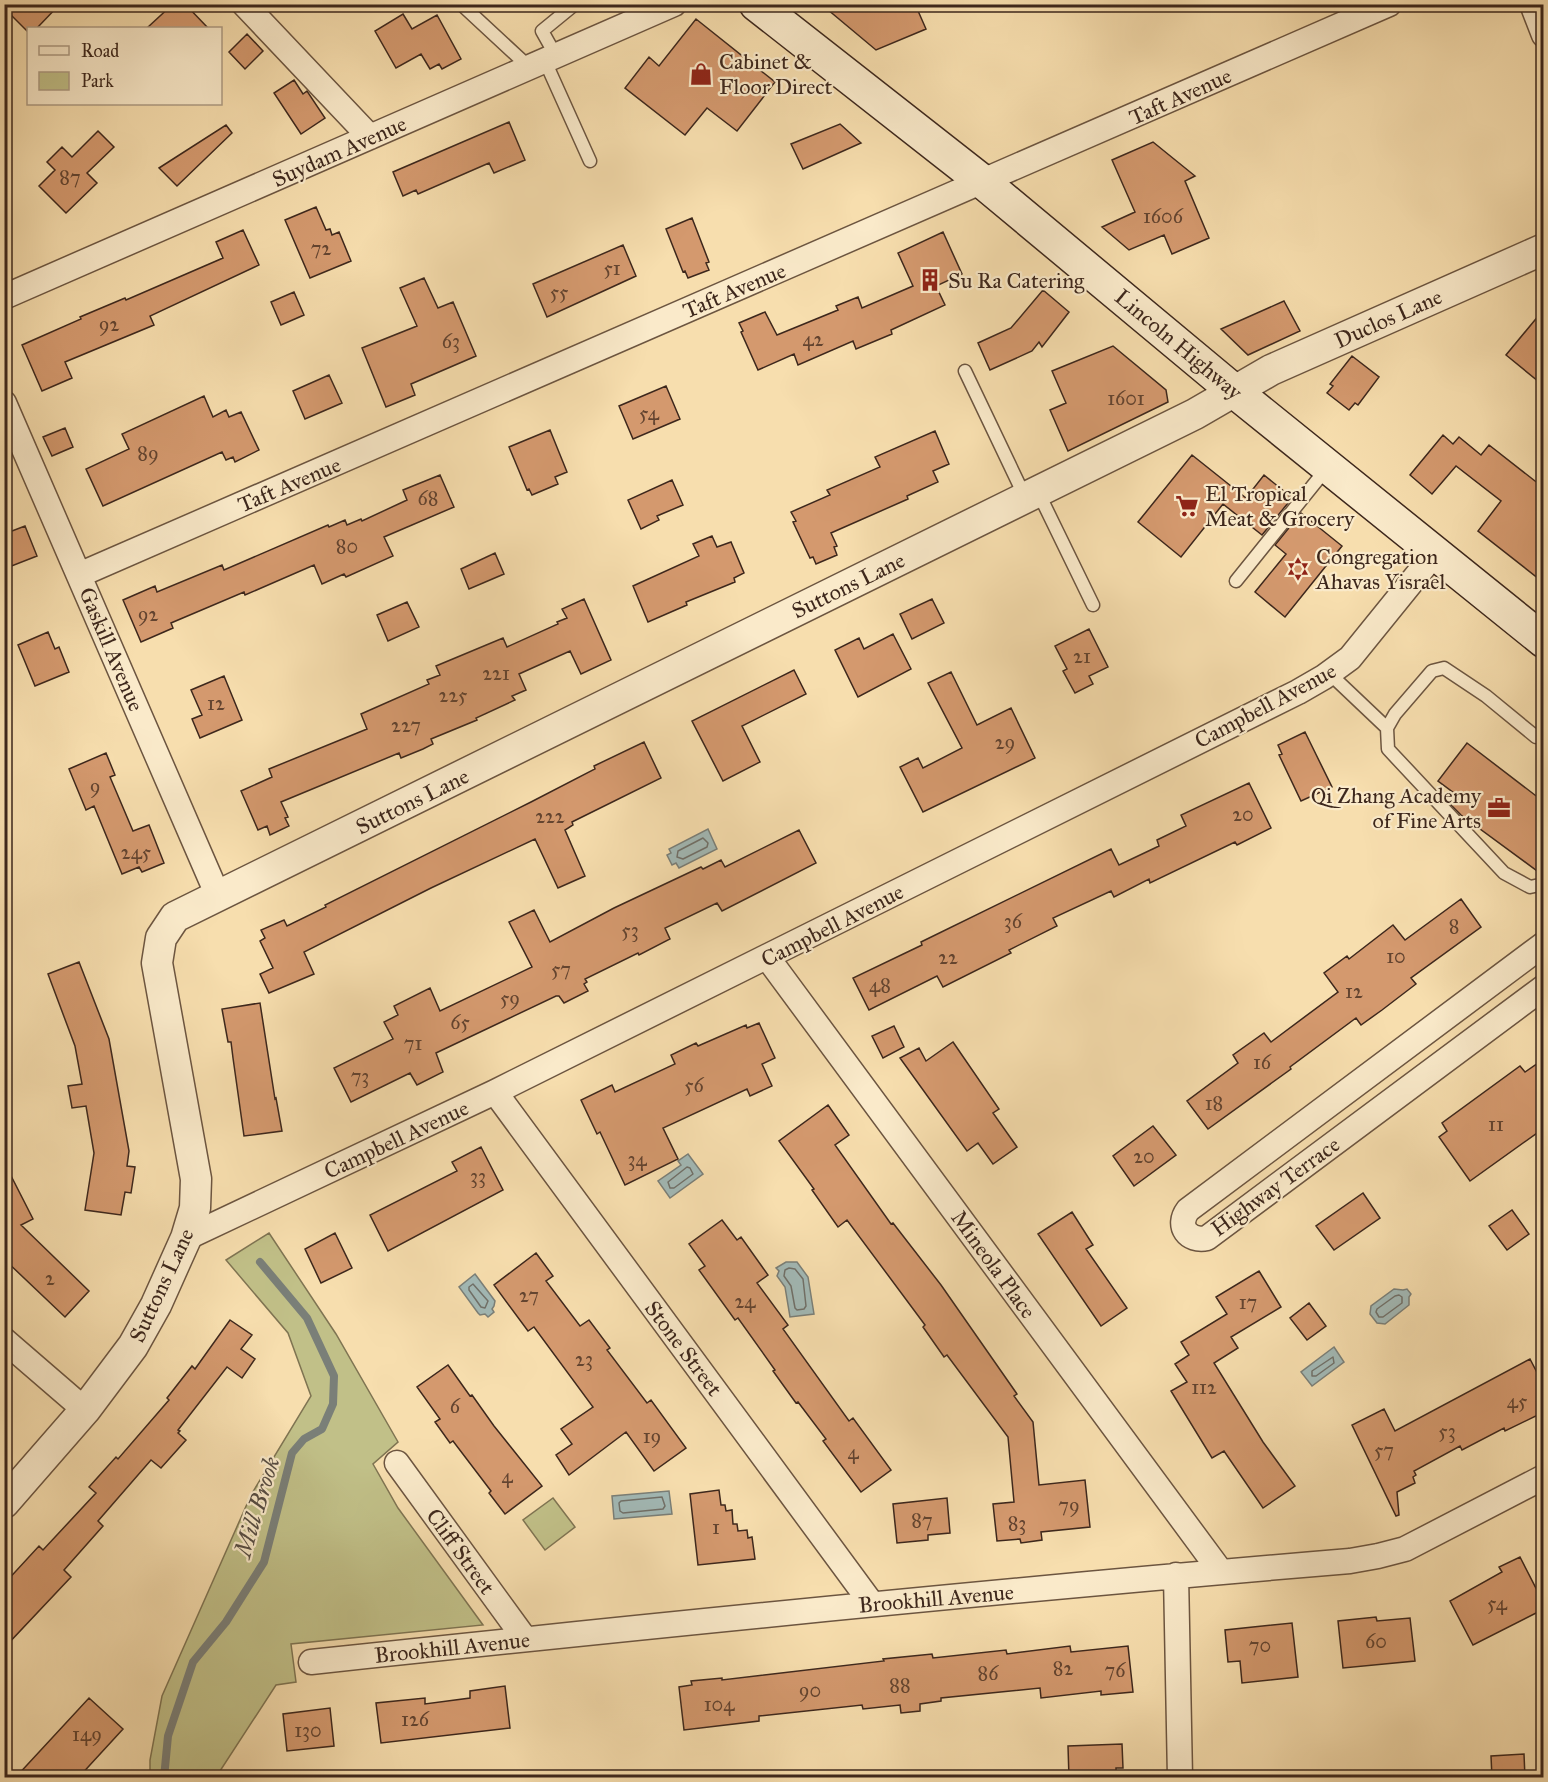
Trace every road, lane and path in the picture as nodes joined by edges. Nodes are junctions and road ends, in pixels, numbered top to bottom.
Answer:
1 (244, 4) edge
2 (461, 4) edge
3 (575, 4) edge
4 (674, 4) edge
5 (756, 4) edge
6 (1389, 4) edge
7 (1532, 4) edge
8 (1544, 35) edge
9 (543, 62) junction
10 (370, 137) junction
11 (590, 161) dead end
12 (983, 182) junction
13 (1544, 249) edge
14 (4, 297) edge
15 (965, 371) dead end
16 (1234, 391) junction
17 (4, 403) edge
18 (1328, 467) junction
19 (1031, 494) junction
20 (1435, 553) junction
21 (79, 575) junction
22 (1236, 581) dead end
23 (1093, 605) dead end
24 (1544, 641) edge
25 (1329, 673) junction
26 (1387, 728) junction
27 (1541, 736) edge
28 (1544, 884) edge
29 (219, 896) junction
30 (1544, 944) edge
31 (767, 957) junction
32 (1544, 987) edge
33 (1452, 1012) junction
34 (1473, 1040) junction
35 (495, 1092) junction
36 (186, 1238) junction
37 (4, 1340) edge
38 (85, 1410) junction
39 (397, 1463) dead end
40 (1544, 1477) edge
41 (4, 1503) edge
42 (1221, 1572) junction
43 (1176, 1575) junction
44 (872, 1604) junction
45 (525, 1639) junction
46 (311, 1662) dead end
47 (1179, 1778) edge

1 - 10 street
2 - 9 lane
3 - 9 lane
4 - 9 street, Suydam Avenue
5 - 12 main road, Lincoln Highway
6 - 12 street, Taft Avenue
7 - 8 street
9 - 10 street, Suydam Avenue
9 - 11 lane
10 - 14 street, Suydam Avenue
12 - 16 main road, Lincoln Highway
12 - 21 street, Taft Avenue
13 - 16 street, Duclos Lane
15 - 19 lane
16 - 18 main road, Lincoln Highway
16 - 19 street, Suttons Lane
17 - 21 street, Gaskill Avenue
18 - 20 main road, Lincoln Highway
18 - 22 lane
19 - 23 lane
19 - 29 street, Suttons Lane
20 - 24 main road, Lincoln Highway
20 - 25 street, Campbell Avenue
21 - 29 street, Gaskill Avenue
25 - 26 lane
25 - 31 street, Campbell Avenue
26 - 27 lane
26 - 28 lane
29 - 36 street, Suttons Lane
30 - 33 street, Highway Terrace
31 - 35 street, Campbell Avenue
31 - 42 street, Mineola Place
32 - 34 street, Highway Terrace
33 - 34 street
33 - 34 street, Highway Terrace
35 - 36 street, Campbell Avenue
35 - 44 street, Stone Street
36 - 38 street, Suttons Lane
37 - 38 street
38 - 41 street, Suttons Lane
39 - 45 street, Cliff Street
40 - 42 street, Brookhill Avenue
42 - 43 street, Brookhill Avenue
43 - 44 street, Brookhill Avenue
43 - 47 street
44 - 45 street, Brookhill Avenue
45 - 46 street, Brookhill Avenue

